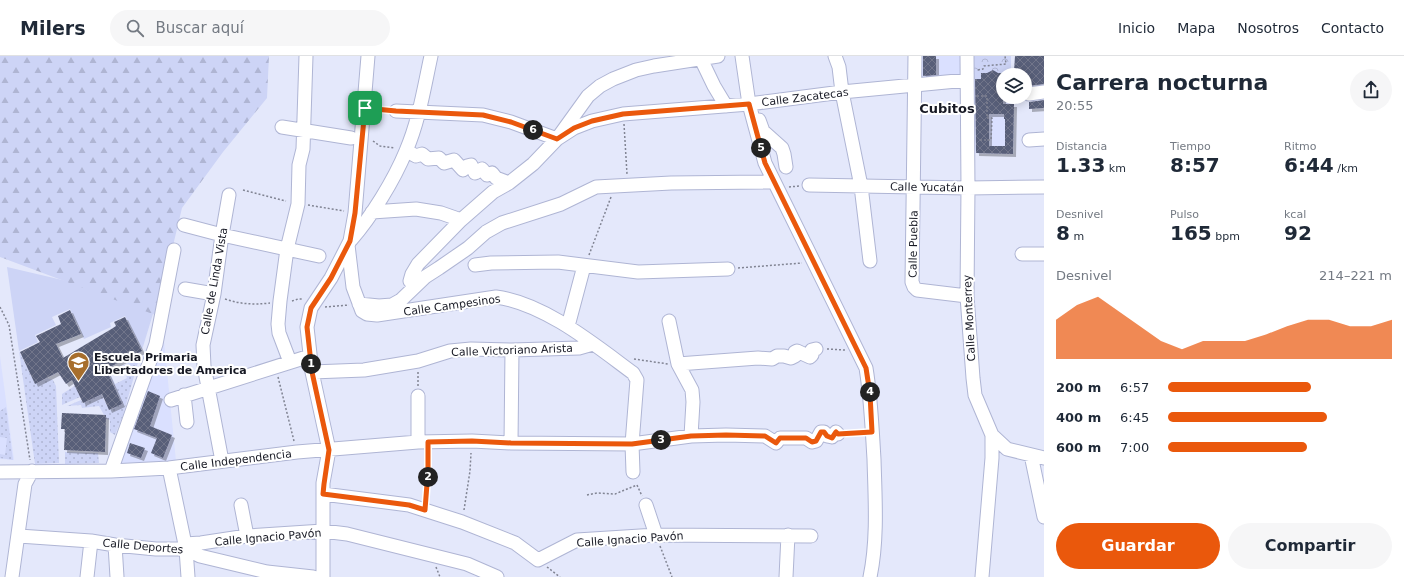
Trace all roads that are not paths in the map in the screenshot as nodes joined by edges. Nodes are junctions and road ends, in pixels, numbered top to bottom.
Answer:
1 (306, 56) edge
2 (368, 56) edge
3 (431, 56) edge
4 (718, 56) edge
5 (742, 56) edge
6 (915, 56) edge
7 (967, 56) edge
8 (701, 59) junction
9 (839, 60) edge
10 (970, 75) junction
11 (915, 84) junction
12 (842, 92) junction
13 (1044, 92) edge
14 (1032, 94) edge
15 (752, 104) junction
16 (726, 106) junction
17 (396, 111) road end
18 (419, 112) junction
19 (282, 127) dead end
20 (304, 129) junction
21 (356, 138) junction
22 (557, 139) junction
23 (1044, 139) edge
24 (1029, 140) dead end
25 (407, 151) junction
26 (786, 167) dead end
27 (774, 182) junction
28 (509, 183) junction
29 (809, 185) dead end
30 (862, 186) junction
31 (914, 186) junction
32 (1044, 187) edge
33 (968, 188) junction
34 (229, 195) dead end
35 (372, 212) junction
36 (461, 220) junction
37 (184, 225) dead end
38 (222, 235) junction
39 (349, 243) junction
40 (287, 249) junction
41 (174, 250) dead end
42 (1022, 254) dead end
43 (1044, 254) edge
44 (319, 256) dead end
45 (870, 261) dead end
46 (475, 265) dead end
47 (584, 266) junction
48 (728, 269) road end
49 (410, 281) dead end
50 (185, 289) dead end
51 (214, 294) junction
52 (967, 296) junction
53 (359, 304) junction
54 (669, 321) dead end
55 (568, 326) junction
56 (594, 344) junction
57 (816, 349) road end
58 (512, 350) junction
59 (310, 356) junction
60 (290, 362) junction
61 (678, 364) junction
62 (312, 372) junction
63 (208, 388) junction
64 (184, 395) junction
65 (418, 396) road end
66 (171, 400) dead end
67 (187, 422) dead end
68 (838, 434) road end
69 (992, 435) junction
70 (691, 436) junction
71 (423, 442) junction
72 (511, 443) junction
73 (632, 444) junction
74 (329, 450) junction
75 (1031, 455) junction
76 (1044, 458) edge
77 (222, 461) junction
78 (169, 468) junction
79 (32, 471) junction
80 (111, 471) junction
81 (0, 472) edge
82 (633, 472) dead end
83 (323, 494) junction
84 (241, 505) dead end
85 (646, 505) road end
86 (1044, 517) edge
87 (323, 531) junction
88 (656, 535) junction
89 (788, 535) junction
90 (19, 536) junction
91 (247, 536) junction
92 (811, 536) dead end
93 (91, 541) junction
94 (115, 545) junction
95 (186, 546) junction
96 (12, 577) edge
97 (87, 577) edge
98 (117, 577) edge
99 (188, 577) edge
100 (313, 577) edge
101 (323, 577) edge
102 (497, 577) edge
103 (786, 577) edge
104 (870, 577) edge
105 (982, 577) edge

1 - 20 street
2 - 21 street
3 - 18 street
4 - 8 street
5 - 15 street
6 - 11 street, Calle Puebla
7 - 10 street, Calle Monterrey
8 - 16 street
8 - 22 street
9 - 12 street
10 - 11 street, Calle Zacatecas
10 - 33 street, Calle Monterrey
11 - 12 street, Calle Zacatecas
11 - 31 street, Calle Puebla
12 - 15 street, Calle Zacatecas
12 - 30 street
13 - 14 street
15 - 16 street, Calle Zacatecas
15 - 26 street
15 - 27 street
16 - 22 street, Calle Zacatecas
17 - 18 street
18 - 22 street
18 - 25 street
19 - 20 street
20 - 21 street
20 - 40 street
21 - 39 street
22 - 28 street
23 - 24 street
25 - 28 street
25 - 35 street
27 - 53 street
27 - 104 street
28 - 36 street
29 - 30 street, Calle Yucatán
30 - 31 street, Calle Yucatán
30 - 45 street
31 - 33 street, Calle Yucatán
31 - 52 street, Calle Puebla
32 - 33 street, Calle Yucatán
33 - 52 street, Calle Monterrey
34 - 38 street, Calle de Linda Vista
35 - 36 street
35 - 39 street
36 - 49 street
37 - 38 street
38 - 40 street
38 - 51 street, Calle de Linda Vista
39 - 53 street
39 - 59 street
40 - 44 street
40 - 60 street
41 - 80 street
42 - 43 street
46 - 47 street
47 - 48 street
47 - 55 street
50 - 51 street
51 - 63 street, Calle de Linda Vista
52 - 69 street, Calle Monterrey
53 - 55 street, Calle Campesinos
54 - 61 street
55 - 56 street, Calle Campesinos
56 - 58 street, Calle Victoriano Arista
56 - 73 street, Calle Campesinos
57 - 61 street
58 - 62 street, Calle Victoriano Arista
58 - 72 street
59 - 60 street
59 - 62 street
60 - 63 street
61 - 70 street
62 - 74 street
63 - 64 street
63 - 77 street, Calle de Linda Vista
64 - 66 street
64 - 67 street
65 - 71 street
68 - 70 street, Calle Independencia
69 - 75 street
69 - 105 street, Calle Monterrey
70 - 73 street, Calle Independencia
71 - 72 street, Calle Independencia
71 - 74 street, Calle Independencia
72 - 73 street, Calle Independencia
73 - 82 street, Calle Campesinos
74 - 77 street, Calle Independencia
74 - 83 street
75 - 76 street
75 - 86 street
77 - 78 street, Calle Independencia
78 - 80 street, Calle Independencia
78 - 95 street
79 - 80 street, Calle Independencia
79 - 81 street, Calle Independencia
79 - 90 street
83 - 87 street
83 - 88 street, Calle Ignacio Pavón
84 - 91 street
85 - 88 street
87 - 91 street, Calle Ignacio Pavón
87 - 101 street
87 - 102 street, Calle Ignacio Pavón
88 - 89 street, Calle Ignacio Pavón
89 - 92 street, Calle Ignacio Pavón
89 - 103 street
90 - 93 street, Calle Deportes
90 - 96 street
91 - 95 street, Calle Ignacio Pavón
93 - 94 street, Calle Deportes
93 - 97 street
94 - 95 street, Calle Deportes
94 - 98 street
95 - 99 street
95 - 100 street, Calle Deportes

